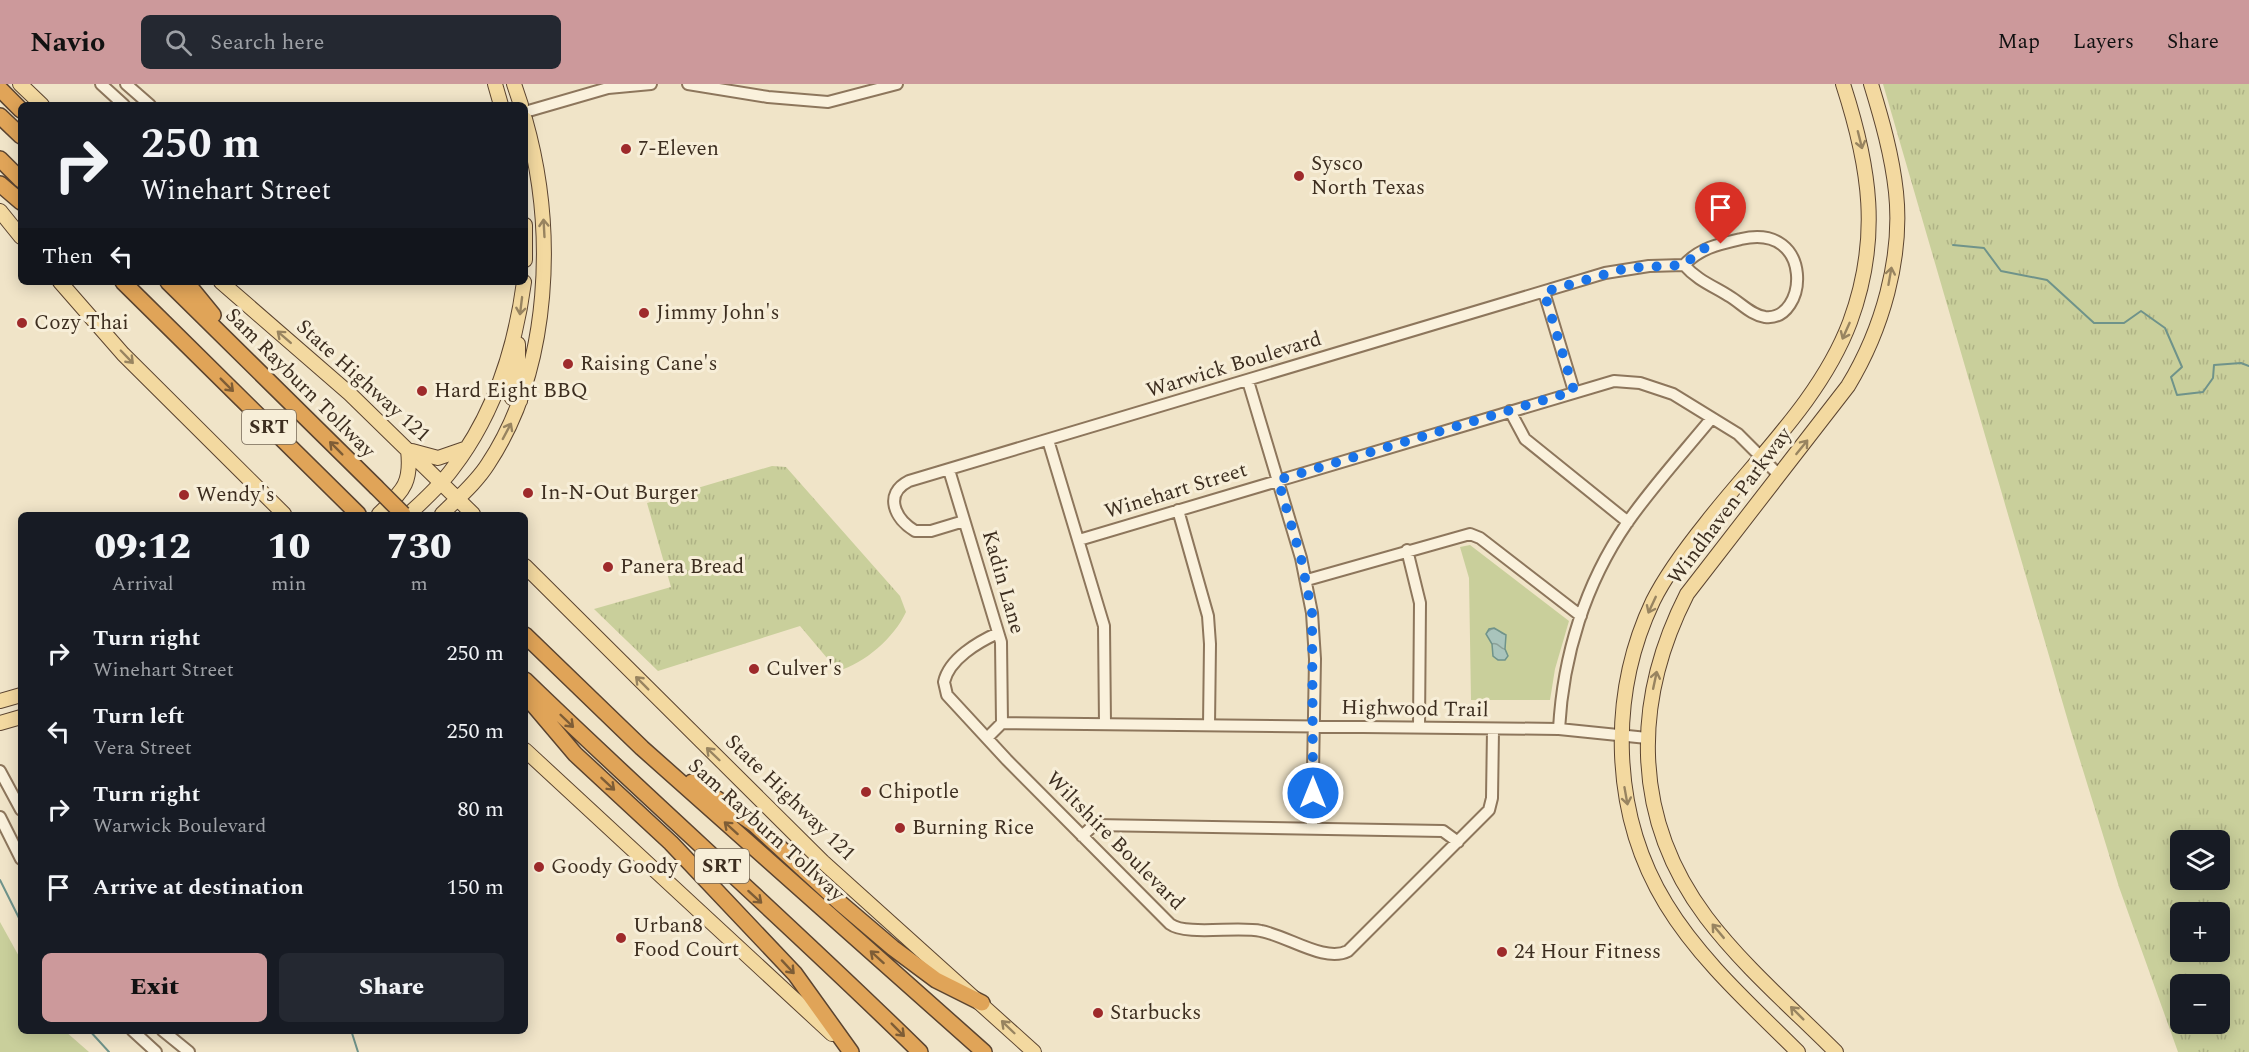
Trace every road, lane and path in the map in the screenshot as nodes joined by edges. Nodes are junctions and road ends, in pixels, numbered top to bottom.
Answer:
1 (20, 84) edge
2 (101, 84) edge
3 (126, 84) edge
4 (495, 84) edge
5 (514, 84) edge
6 (651, 84) edge
7 (688, 84) edge
8 (897, 84) edge
9 (1843, 84) edge
10 (1871, 84) edge
11 (0, 89) edge
12 (39, 102) edge
13 (121, 102) edge
14 (147, 102) edge
15 (500, 102) edge
16 (520, 102) edge
17 (18, 107) edge
18 (528, 111) edge
19 (0, 116) edge
20 (18, 133) edge
21 (528, 133) edge
22 (0, 159) edge
23 (18, 177) edge
24 (0, 184) edge
25 (18, 199) edge
26 (0, 211) edge
27 (18, 233) edge
28 (1684, 265) junction
29 (63, 285) edge
30 (126, 285) edge
31 (171, 285) edge
32 (188, 285) edge
33 (224, 285) edge
34 (524, 285) edge
35 (1544, 292) junction
36 (518, 330) junction
37 (254, 367) junction
38 (1248, 381) junction
39 (1574, 391) junction
40 (520, 401) junction
41 (1510, 411) junction
42 (1711, 419) junction
43 (1048, 440) junction
44 (467, 448) junction
45 (408, 450) junction
46 (1760, 456) junction
47 (949, 470) junction
48 (1779, 475) junction
49 (475, 480) junction
50 (1278, 480) junction
51 (441, 482) junction
52 (457, 499) junction
53 (1178, 510) junction
54 (282, 512) edge
55 (356, 512) edge
56 (381, 512) edge
57 (401, 512) edge
58 (411, 512) edge
59 (444, 512) edge
60 (471, 512) edge
61 (481, 512) edge
62 (964, 521) junction
63 (1628, 522) junction
64 (1079, 540) junction
65 (1407, 550) junction
66 (528, 570) edge
67 (1307, 580) junction
68 (1581, 616) junction
69 (998, 633) junction
70 (528, 637) edge
71 (528, 683) edge
72 (18, 696) edge
73 (528, 699) edge
74 (0, 701) edge
75 (18, 718) edge
76 (0, 723) edge
77 (1002, 723) junction
78 (1105, 724) junction
79 (1209, 725) junction
80 (1313, 727) junction
81 (1419, 727) junction
82 (1559, 729) junction
83 (1493, 730) junction
84 (987, 738) junction
85 (1621, 738) junction
86 (1647, 738) junction
87 (642, 748) junction
88 (528, 753) edge
89 (0, 771) edge
90 (18, 804) edge
91 (0, 817) edge
92 (1312, 828) junction
93 (1082, 836) junction
94 (1458, 842) junction
95 (18, 853) edge
96 (1758, 974) junction
97 (1740, 994) junction
98 (982, 1003) junction
99 (136, 1034) edge
100 (167, 1034) edge
101 (156, 1052) edge
102 (189, 1052) edge
103 (851, 1052) edge
104 (920, 1052) edge
105 (984, 1052) edge
106 (1034, 1052) edge
107 (1798, 1052) edge
108 (1836, 1052) edge

1 - 12 main road
2 - 13 street
3 - 14 street
4 - 15 main road
5 - 16 main road
6 - 18 street
7 - 8 street
9 -> 46 main road, Windhaven Parkway
48 -> 10 main road, Windhaven Parkway
11 - 17 highway
19 - 20 highway
40 -> 21 main road
22 - 23 highway
24 - 25 highway
26 - 27 main road
28 - 28 street
28 - 35 street, Warwick Boulevard
29 -> 54 main road
30 -> 55 highway, SRT
31 - 37 highway, Sam Rayburn Tollway / SRT
32 - 37 highway
45 -> 33 main road, State Highway 121
34 -> 36 main road
35 - 38 street, Warwick Boulevard
35 - 39 street
36 - 40 main road
36 - 44 main road
57 -> 37 highway, Sam Rayburn Tollway / SRT, bridge
38 - 43 street, Warwick Boulevard
38 - 50 street
39 - 41 street, Winehart Street
39 - 42 street, Winehart Street
49 -> 40 main road
41 - 50 street, Winehart Street
41 - 63 street
42 - 46 street, Winehart Street
42 - 63 street
43 - 47 street, Warwick Boulevard
43 - 64 street
44 - 45 main road
44 - 51 main road
45 - 51 main road, State Highway 121
45 - 56 main road
46 - 48 street, Winehart Street
46 -> 85 main road, Windhaven Parkway
47 - 62 street, Kadin Lane
47 - 62 street, Warwick Boulevard
86 -> 48 main road, Windhaven Parkway
49 - 52 main road
49 - 61 main road
50 - 53 street, Winehart Street
50 - 67 street
51 - 52 main road, State Highway 121
51 - 58 main road
52 - 59 main road
52 - 60 main road, State Highway 121
53 - 64 street, Winehart Street
53 - 79 street
62 - 69 street, Kadin Lane
63 - 68 street
64 - 78 street
65 - 67 street
65 - 68 street
65 - 81 street
98 -> 66 main road, State Highway 121
67 - 80 street
68 - 82 street
69 - 77 street, Kadin Lane
69 - 84 street, Wiltshire Boulevard
70 - 87 highway, Sam Rayburn Tollway / SRT
71 -> 104 highway, SRT
72 - 74 main road
73 -> 103 highway
75 - 76 main road
77 - 78 street, Highwood Trail
77 - 84 street
78 - 79 street, Highwood Trail
79 - 80 street, Highwood Trail
80 - 81 street, Highwood Trail
80 - 92 street
81 - 83 street, Highwood Trail
82 - 83 street, Highwood Trail
82 - 85 street, Highwood Trail
83 - 94 street, Wiltshire Boulevard
84 - 93 street, Wiltshire Boulevard
85 - 86 street, Highwood Trail
85 -> 97 main road, Windhaven Parkway
96 -> 86 main road, Windhaven Parkway
87 - 98 highway
105 -> 87 highway, Sam Rayburn Tollway / SRT
88 - 103 main road
89 - 90 street
91 - 95 street
92 - 93 street
92 - 94 street
93 - 94 street, Wiltshire Boulevard
96 - 97 main road
108 -> 96 main road, Windhaven Parkway
97 - 107 main road, Windhaven Parkway
106 -> 98 main road, State Highway 121
99 - 101 street
100 - 102 street

